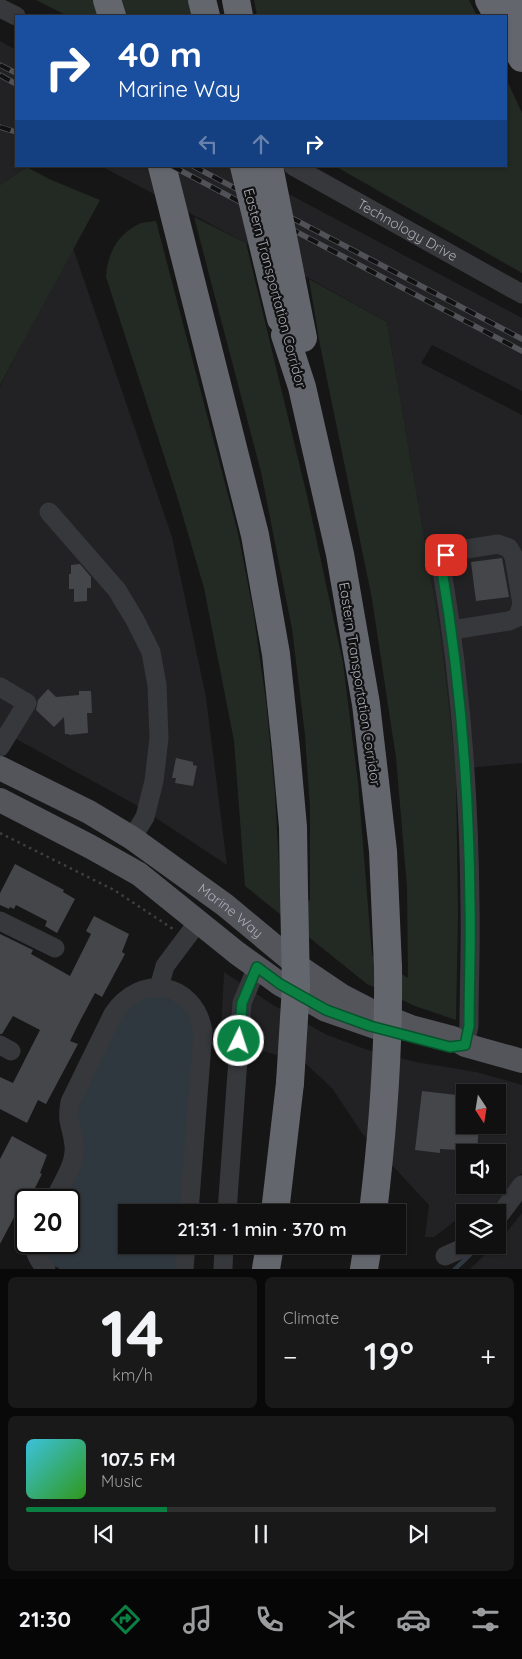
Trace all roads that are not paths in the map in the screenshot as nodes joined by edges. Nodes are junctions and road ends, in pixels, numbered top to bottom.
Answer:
1 (106, 0) edge
2 (123, 0) edge
3 (236, 0) edge
4 (489, 0) edge
5 (512, 0) edge
6 (0, 8) edge
7 (112, 15) edge
8 (126, 15) edge
9 (239, 15) edge
10 (497, 15) edge
11 (15, 16) edge
12 (522, 21) edge
13 (507, 33) edge
14 (522, 58) edge
15 (162, 167) edge
16 (244, 167) edge
17 (269, 167) edge
18 (295, 167) edge
19 (522, 294) edge
20 (294, 337) junction
21 (49, 512) dead end
22 (452, 630) junction
23 (0, 687) edge
24 (0, 747) edge
25 (0, 768) edge
26 (0, 800) edge
27 (132, 838) junction
28 (0, 921) edge
29 (192, 929) junction
30 (55, 948) dead end
31 (257, 967) junction
32 (159, 987) junction
33 (465, 1045) junction
34 (522, 1061) edge
35 (522, 1185) edge
36 (59, 1189) edge
37 (189, 1204) edge
38 (228, 1204) edge
39 (276, 1204) edge
40 (374, 1204) edge
41 (506, 1206) edge
42 (456, 1251) edge
43 (36, 1254) edge
44 (185, 1254) edge
45 (224, 1254) edge
46 (268, 1254) edge
47 (366, 1254) edge
48 (445, 1256) dead end
49 (46, 1269) edge
50 (184, 1269) edge
51 (223, 1269) edge
52 (266, 1269) edge
53 (364, 1269) edge

1 - 7 highway
2 - 8 highway
3 - 9 highway
4 - 10 highway
5 - 12 highway
6 - 11 street
13 - 14 highway
15 - 39 highway, bridge
16 - 20 highway, Eastern Transportation Corridor, bridge
17 - 20 highway, bridge
18 - 19 street, Technology Drive
20 - 40 highway, Eastern Transportation Corridor, bridge
21 - 27 street
22 - 22 street
22 - 33 street
23 - 24 street
25 - 27 main road, Marine Way
26 - 29 main road, Marine Way
27 - 33 main road, Marine Way
28 - 30 street
29 - 31 main road, Marine Way
29 - 32 street
31 - 33 main road, Marine Way
31 - 38 street
32 - 36 street
32 - 37 street
33 - 34 main road, Marine Way
35 - 41 street
42 - 48 street
43 - 49 street
44 - 50 street
45 - 51 street
46 - 52 highway
47 - 53 highway

